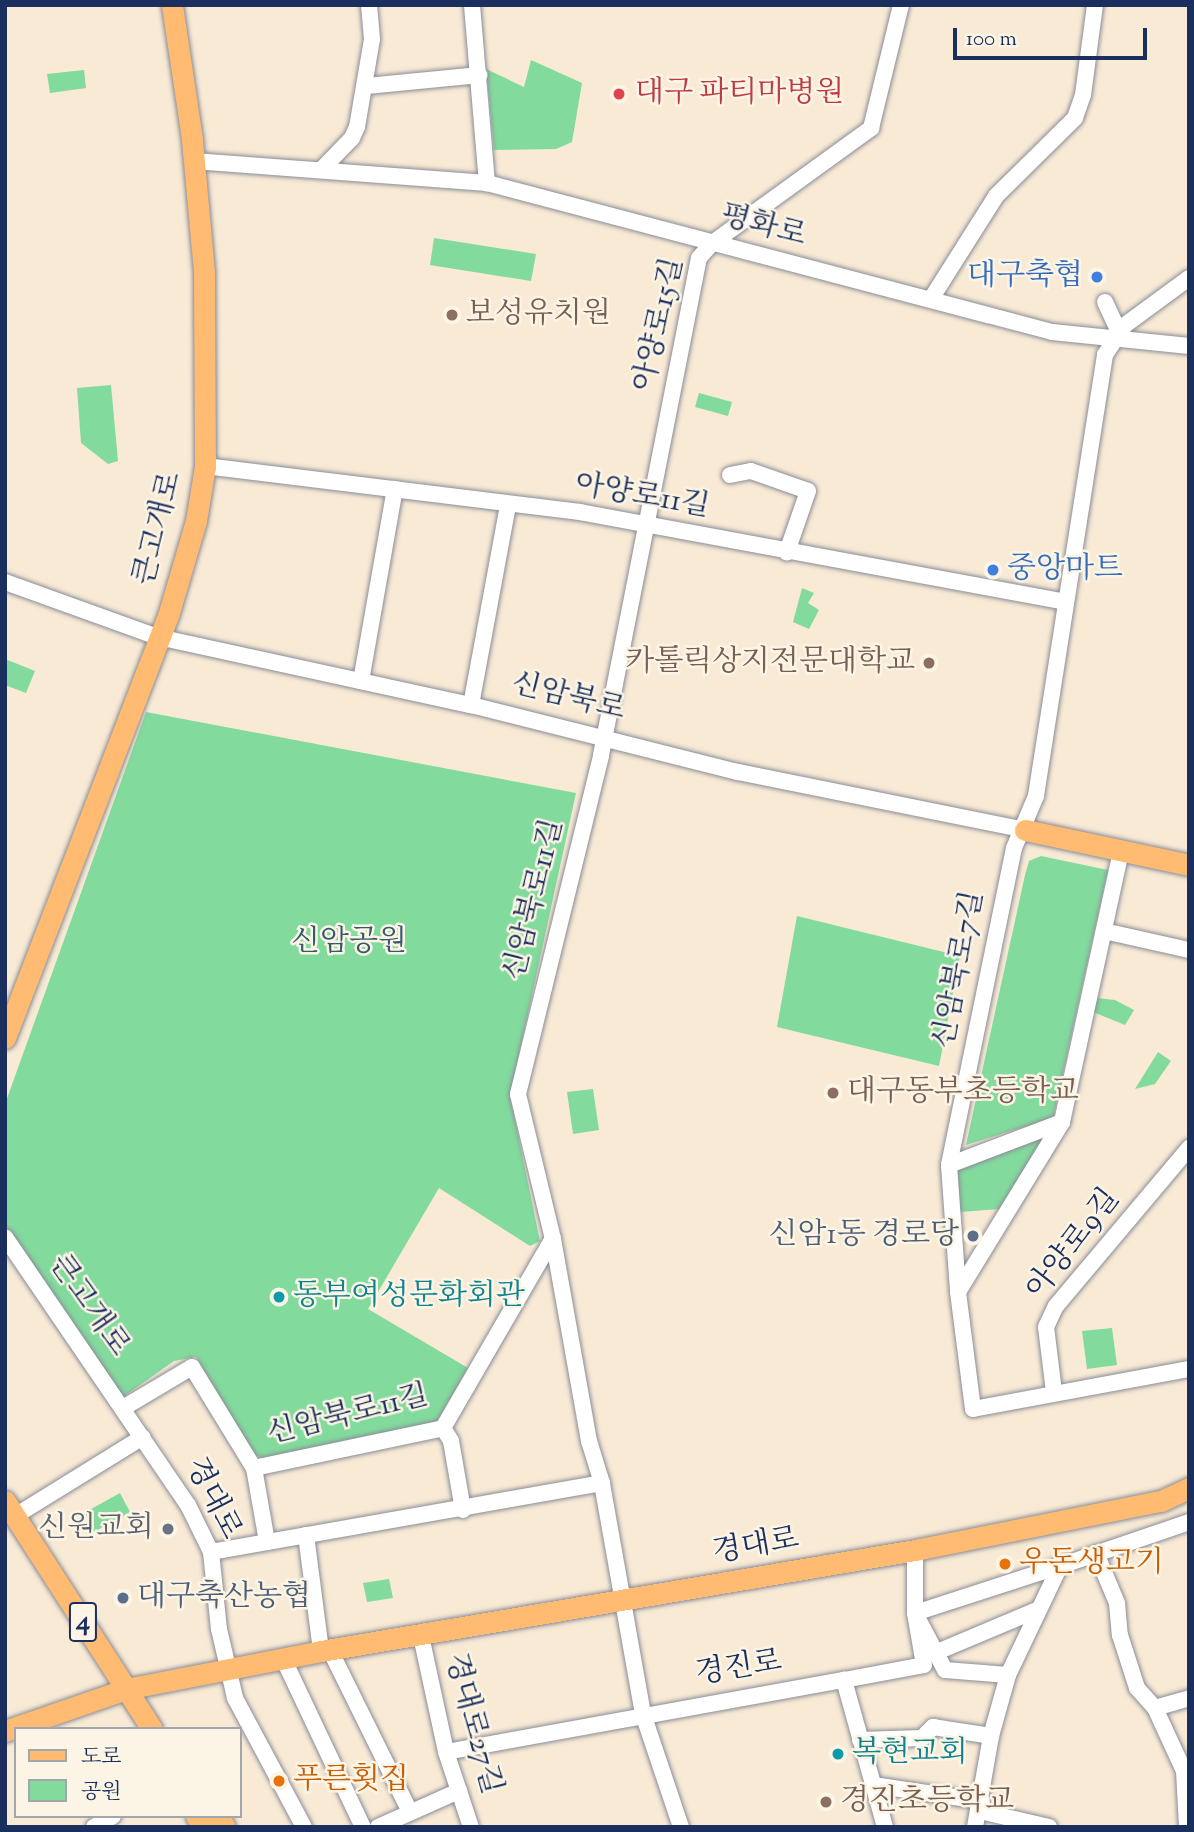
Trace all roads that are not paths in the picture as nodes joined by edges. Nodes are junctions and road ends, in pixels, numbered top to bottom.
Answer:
1 (172, 5) edge
2 (369, 5) edge
3 (472, 5) edge
4 (901, 5) edge
5 (1095, 5) edge
6 (479, 75) junction
7 (366, 86) junction
8 (194, 161) junction
9 (322, 169) junction
10 (487, 183) junction
11 (711, 244) junction
12 (1189, 278) edge
13 (931, 299) junction
14 (1105, 302) dead end
15 (1115, 336) junction
16 (1189, 346) edge
17 (205, 466) junction
18 (730, 475) dead end
19 (396, 489) junction
20 (508, 505) junction
21 (646, 524) junction
22 (787, 552) junction
23 (5, 582) edge
24 (1066, 602) junction
25 (158, 637) junction
26 (361, 681) junction
27 (471, 705) junction
28 (602, 738) junction
29 (1025, 830) junction
30 (1121, 852) junction
31 (1189, 865) edge
32 (1104, 931) junction
33 (1189, 950) edge
34 (5, 1038) edge
35 (1062, 1122) junction
36 (1189, 1148) edge
37 (949, 1165) junction
38 (5, 1237) edge
39 (552, 1239) junction
40 (958, 1292) junction
41 (1189, 1369) edge
42 (1054, 1392) junction
43 (123, 1408) junction
44 (443, 1428) junction
45 (144, 1437) junction
46 (254, 1468) junction
47 (602, 1483) junction
48 (1189, 1488) edge
49 (10, 1508) edge
50 (463, 1510) junction
51 (1187, 1527) edge
52 (306, 1535) junction
53 (267, 1542) junction
54 (915, 1550) junction
55 (211, 1552) junction
56 (1096, 1553) junction
57 (1060, 1566) junction
58 (619, 1601) junction
59 (1037, 1610) junction
60 (915, 1613) junction
61 (421, 1636) junction
62 (326, 1651) junction
63 (937, 1652) junction
64 (283, 1658) junction
65 (228, 1669) junction
66 (1008, 1675) junction
67 (844, 1680) junction
68 (126, 1689) junction
69 (1189, 1698) edge
70 (1155, 1708) junction
71 (643, 1714) junction
72 (17, 1727) edge
73 (151, 1727) edge
74 (991, 1736) junction
75 (860, 1740) junction
76 (446, 1752) junction
77 (1186, 1770) edge
78 (873, 1785) junction
79 (459, 1791) junction
80 (410, 1812) junction
81 (979, 1813) edge
82 (110, 1818) edge
83 (680, 1824) edge
84 (94, 1827) edge
85 (304, 1827) edge
86 (363, 1827) edge
87 (379, 1827) edge
88 (471, 1827) edge
89 (663, 1827) edge
90 (885, 1827) edge
91 (1049, 1827) edge
92 (1187, 1827) edge

1 - 8 main road, 큰고개로
2 - 7 street
3 - 6 street
4 - 11 street, 아양로15길
5 - 13 street
6 - 7 street
6 - 10 street
7 - 9 street
8 - 9 street, 평화로
8 - 17 main road, 큰고개로
9 - 10 street, 평화로
10 - 11 street, 평화로
11 - 13 street, 평화로
11 - 21 street, 아양로15길
12 - 15 street
13 - 15 street, 평화로
14 - 15 street
15 - 16 street, 평화로
15 - 24 street
17 - 19 street, 아양로11길
17 - 25 main road, 큰고개로
18 - 22 street
19 - 20 street, 아양로11길
19 - 26 street
20 - 21 street, 아양로11길
20 - 27 street
21 - 22 street, 아양로11길
21 - 28 street, 아양로15길
22 - 24 street, 아양로11길
23 - 25 street, 신암북로
24 - 29 street
25 - 26 street, 신암북로
25 - 34 main road, 큰고개로
26 - 27 street, 신암북로
27 - 28 street, 신암북로
28 - 29 street, 신암북로
28 - 39 street, 신암북로11길
29 - 30 main road, 신암북로
29 - 37 street, 신암북로7길
30 - 31 main road, 신암북로
30 - 32 street
32 - 33 street
32 - 35 street
35 - 37 street
35 - 40 street
36 - 42 street, 아양로9길
37 - 40 street, 신암북로7길
38 - 43 street, 큰고개로
39 - 44 street, 신암북로11길
39 - 47 street, 신암북로11길
40 - 42 street, 신암북로7길
41 - 42 street, 신암북로7길
43 - 45 street, 경대로
43 - 46 street, 신암북로11길
44 - 46 street, 신암북로11길
44 - 50 street
45 - 49 street
45 - 55 street, 경대로
46 - 53 street
47 - 50 street
47 - 58 street, 신암북로11길
48 - 54 main road, 경대로
49 - 68 main road, 4
50 - 52 street
51 - 56 street
52 - 53 street
52 - 62 street
53 - 55 street
54 - 58 main road, 경대로
54 - 60 street
55 - 65 street, 경대로
56 - 57 street
56 - 70 street
57 - 59 street
57 - 60 street
58 - 61 main road, 경대로
58 - 71 street
59 - 63 street
59 - 66 street
60 - 63 street
60 - 67 street, 경진로
61 - 62 main road, 경대로
61 - 76 street, 경대로27길
62 - 64 main road, 경대로
62 - 80 street
63 - 66 street
64 - 65 main road, 경대로
64 - 86 street
65 - 68 main road, 경대로
65 - 85 street, 경대로
66 - 74 street
67 - 71 street, 경진로
67 - 75 street
68 - 72 main road, 경대로
68 - 73 main road, 4
69 - 70 street
70 - 77 street
71 - 76 street, 경진로
71 - 83 street
74 - 75 street
74 - 81 street
75 - 78 street
76 - 79 street, 경대로27길
77 - 92 street
78 - 81 street
78 - 90 street
79 - 80 street
79 - 88 street, 경대로27길
80 - 87 street
81 - 91 street
82 - 84 street
83 - 89 street

